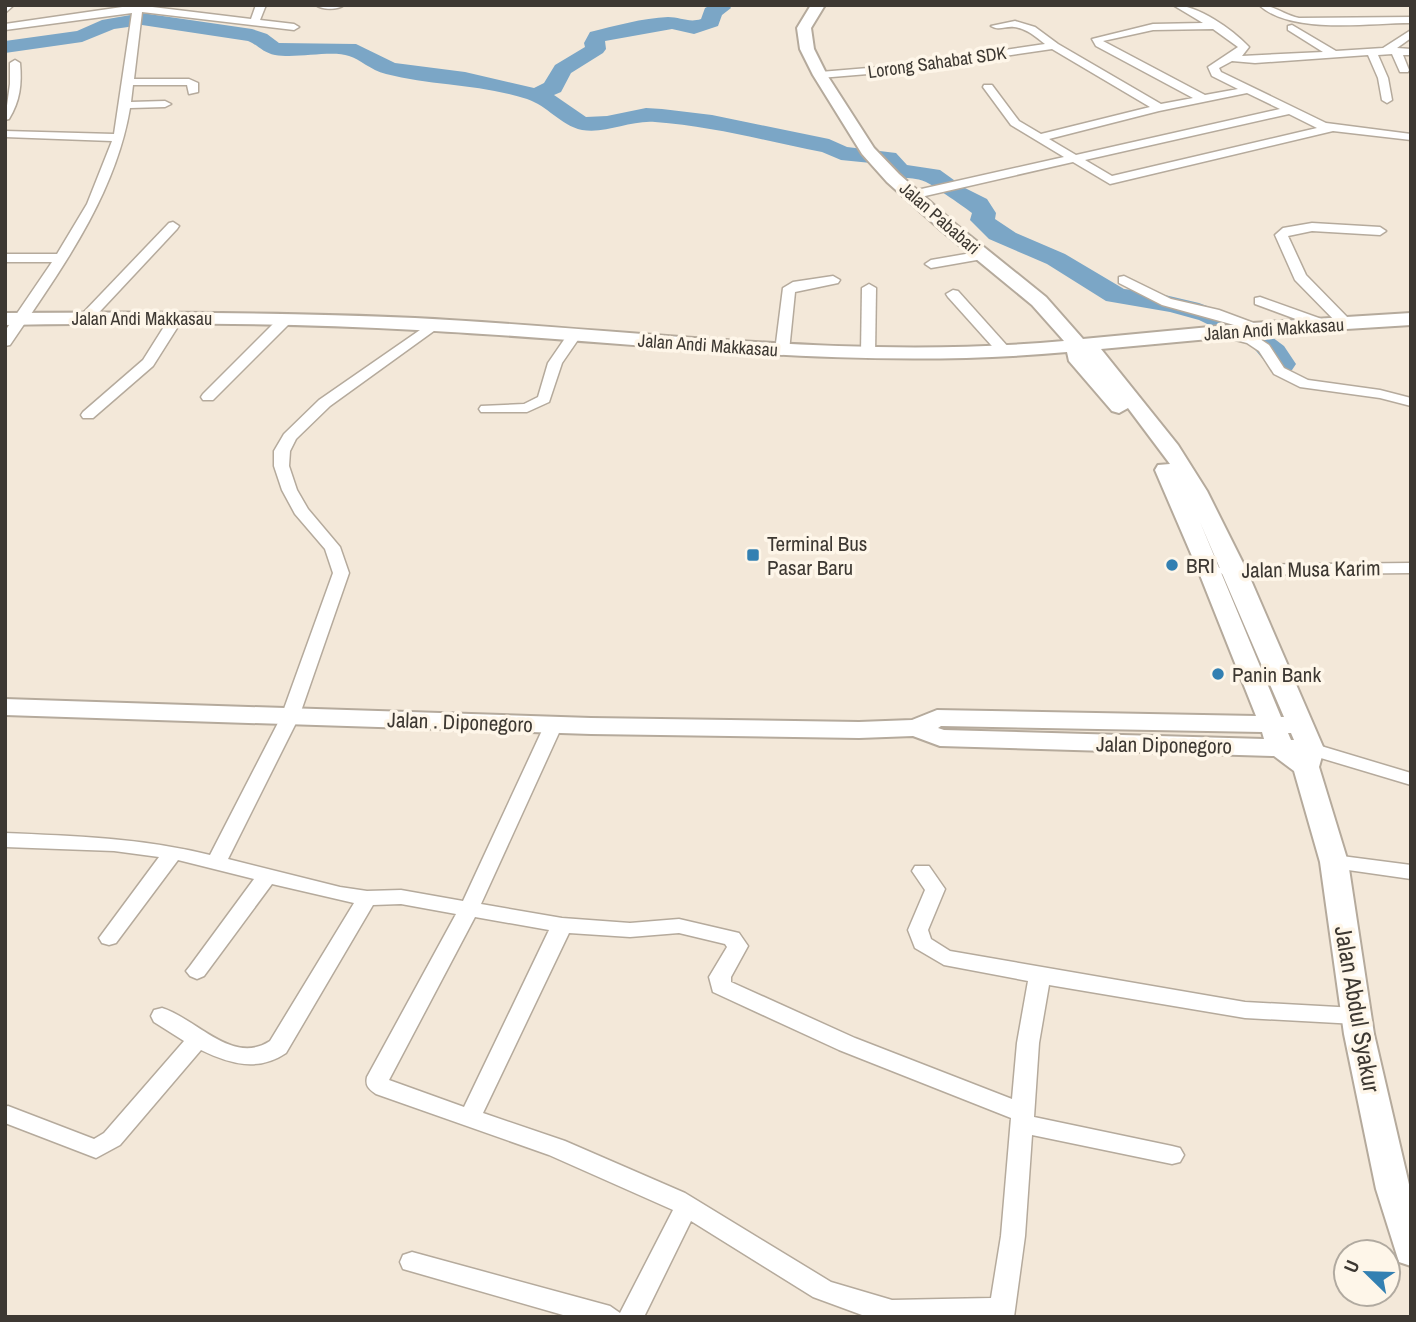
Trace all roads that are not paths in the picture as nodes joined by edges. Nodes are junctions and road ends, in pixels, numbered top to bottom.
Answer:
1 (9, 5) edge
2 (202, 5) edge
3 (261, 5) edge
4 (321, 5) edge
5 (340, 5) edge
6 (818, 5) edge
7 (1178, 5) edge
8 (1264, 5) edge
9 (5, 10) edge
10 (138, 14) edge
11 (196, 16) junction
12 (1411, 20) edge
13 (1117, 22) dead end
14 (254, 23) junction
15 (996, 26) dead end
16 (1213, 26) junction
17 (5, 27) edge
18 (294, 27) dead end
19 (1292, 29) dead end
20 (1125, 32) junction
21 (1411, 33) edge
22 (1054, 46) junction
23 (1391, 51) junction
24 (1372, 52) junction
25 (1411, 52) edge
26 (1334, 54) junction
27 (1231, 58) junction
28 (15, 63) dead end
29 (1404, 70) dead end
30 (820, 75) junction
31 (127, 82) junction
32 (988, 88) dead end
33 (1248, 90) junction
34 (193, 92) dead end
35 (1203, 99) junction
36 (1387, 100) dead end
37 (165, 104) dead end
38 (123, 105) junction
39 (1159, 108) junction
40 (1291, 110) junction
41 (5, 117) edge
42 (1330, 128) junction
43 (5, 134) edge
44 (1411, 137) edge
45 (117, 138) junction
46 (1038, 138) junction
47 (1073, 160) junction
48 (912, 195) junction
49 (173, 226) dead end
50 (1380, 231) dead end
51 (983, 255) junction
52 (5, 258) edge
53 (58, 258) junction
54 (931, 264) dead end
55 (833, 280) dead end
56 (1124, 280) dead end
57 (869, 288) dead end
58 (953, 294) dead end
59 (1260, 301) dead end
60 (177, 317) junction
61 (86, 318) junction
62 (13, 319) edge
63 (286, 319) junction
64 (1411, 319) edge
65 (1346, 324) junction
66 (433, 325) junction
67 (1325, 325) junction
68 (1242, 330) junction
69 (575, 334) junction
70 (5, 342) edge
71 (1078, 345) junction
72 (782, 351) junction
73 (1005, 352) junction
74 (868, 354) junction
75 (208, 397) dead end
76 (1411, 402) edge
77 (486, 409) dead end
78 (88, 415) dead end
79 (1411, 568) edge
80 (1210, 570) junction
81 (1235, 570) junction
82 (5, 707) edge
83 (290, 717) junction
84 (554, 724) junction
85 (1271, 724) junction
86 (916, 728) junction
87 (1307, 747) junction
88 (1281, 748) junction
89 (1411, 779) edge
90 (5, 840) edge
91 (173, 852) junction
92 (219, 858) junction
93 (1334, 862) junction
94 (922, 872) dead end
95 (1411, 872) edge
96 (267, 876) junction
97 (367, 898) junction
98 (470, 909) junction
99 (562, 925) junction
100 (109, 938) dead end
101 (197, 971) dead end
102 (1040, 976) junction
103 (162, 1016) dead end
104 (1356, 1016) junction
105 (197, 1040) junction
106 (8, 1115) dead end
107 (470, 1117) junction
108 (1022, 1119) junction
109 (1172, 1154) dead end
110 (687, 1205) junction
111 (1411, 1252) edge
112 (412, 1262) dead end
113 (859, 1311) edge
114 (1002, 1312) edge
115 (610, 1317) edge
116 (631, 1317) edge

1 - 9 street
2 - 11 street
3 - 14 street
4 - 5 street
6 - 30 street, Jalan Pababari
7 - 16 street
8 - 12 street
10 - 11 street
10 - 17 street
10 - 31 street
11 - 14 street
13 - 20 street
14 - 18 street
15 - 22 street
16 - 20 street
16 - 27 street
19 - 26 street
20 - 35 street
21 - 23 street
22 - 30 street, Lorong Sahabat SDK
22 - 39 street
23 - 24 street
23 - 25 street
23 - 29 street
24 - 26 street
24 - 36 street
26 - 27 street
27 - 33 street
28 - 41 street
30 - 48 street, Jalan Pababari
31 - 34 street
31 - 38 street
32 - 46 street
33 - 35 street
33 - 40 street
35 - 39 street
37 - 38 street
38 - 45 street
39 - 46 street
40 - 42 street
40 - 47 street
42 - 44 street
42 - 47 street
43 - 45 street
45 - 53 street
46 - 47 street
47 - 48 street
48 - 51 street, Jalan Pababari
49 - 61 street
50 - 65 street
51 - 54 street
51 - 71 street, Jalan Pababari
52 - 53 street
53 - 62 street
55 - 72 street
56 - 68 street
57 - 74 street
58 - 73 street
59 - 67 street
60 - 61 street, Jalan Andi Makkasau
60 - 63 street, Jalan Andi Makkasau
60 - 78 street
61 - 62 street, Jalan Andi Makkasau
62 - 70 street
63 - 66 street, Jalan Andi Makkasau
63 - 75 street
64 - 65 street, Jalan Andi Makkasau
65 - 67 street, Jalan Andi Makkasau
66 - 69 street, Jalan Andi Makkasau
66 - 83 street
67 - 68 street, Jalan Andi Makkasau
68 - 71 street, Jalan Andi Makkasau
68 - 76 street
69 - 72 street, Jalan Andi Makkasau
69 - 77 street
71 - 73 street, Jalan Andi Makkasau
71 - 80 street
71 - 81 street, Jalan Abdul Syakur
72 - 74 street, Jalan Andi Makkasau
73 - 74 street, Jalan Andi Makkasau
79 - 81 street, Jalan Musa Karim
80 - 81 street, Jalan Musa Karim
80 - 85 street
81 - 87 street, Jalan Abdul Syakur
82 - 83 street, Jalan . Diponegoro
83 - 84 street, Jalan . Diponegoro
83 - 92 street
84 - 86 street, Jalan . Diponegoro
84 - 98 street
85 - 86 street
85 - 87 street
85 - 88 street
86 - 88 street, Jalan Diponegoro
87 - 88 street, Jalan Diponegoro
87 - 89 street, Jalan Diponegoro
87 - 93 street, Jalan Abdul Syakur
90 - 91 street
91 - 92 street
91 - 100 street
92 - 96 street
93 - 95 street
93 - 104 street, Jalan Abdul Syakur
94 - 102 street
96 - 97 street
96 - 101 street
97 - 98 street
97 - 105 street
98 - 99 street
98 - 107 street
99 - 107 street
99 - 108 street
102 - 104 street
102 - 108 street
103 - 105 street
104 - 111 street, Jalan Abdul Syakur
105 - 106 street
107 - 110 street
108 - 109 street
108 - 114 street
110 - 113 street
110 - 116 street
112 - 115 street
113 - 114 street

